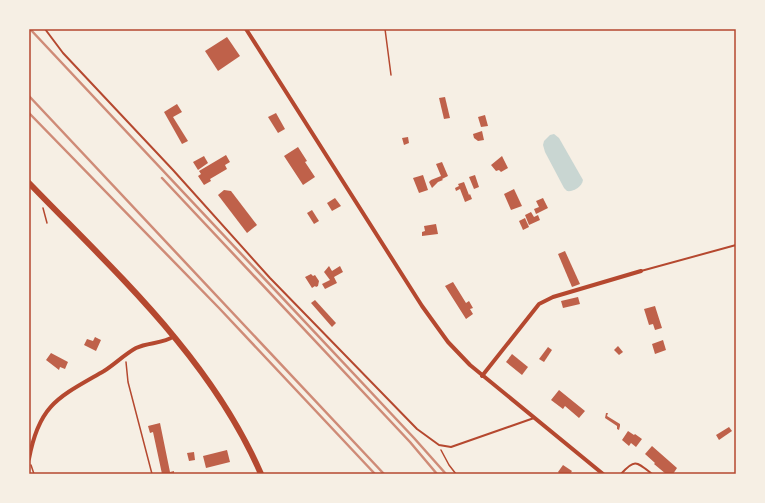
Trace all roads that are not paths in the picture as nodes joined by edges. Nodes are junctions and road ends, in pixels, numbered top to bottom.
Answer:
1 (45, 29) edge
2 (246, 29) edge
3 (29, 183) edge
4 (736, 245) edge
5 (641, 271) joint
6 (174, 336) junction
7 (482, 376) junction
8 (534, 418) junction
9 (29, 458) edge
10 (261, 474) edge
11 (603, 474) edge
12 (621, 474) edge
13 (652, 474) edge

1 - 8 lane
2 - 7 street
3 - 6 main road
4 - 5 lane
5 - 7 street
6 - 9 street
6 - 10 main road
7 - 8 street
8 - 11 street
12 - 13 lane

